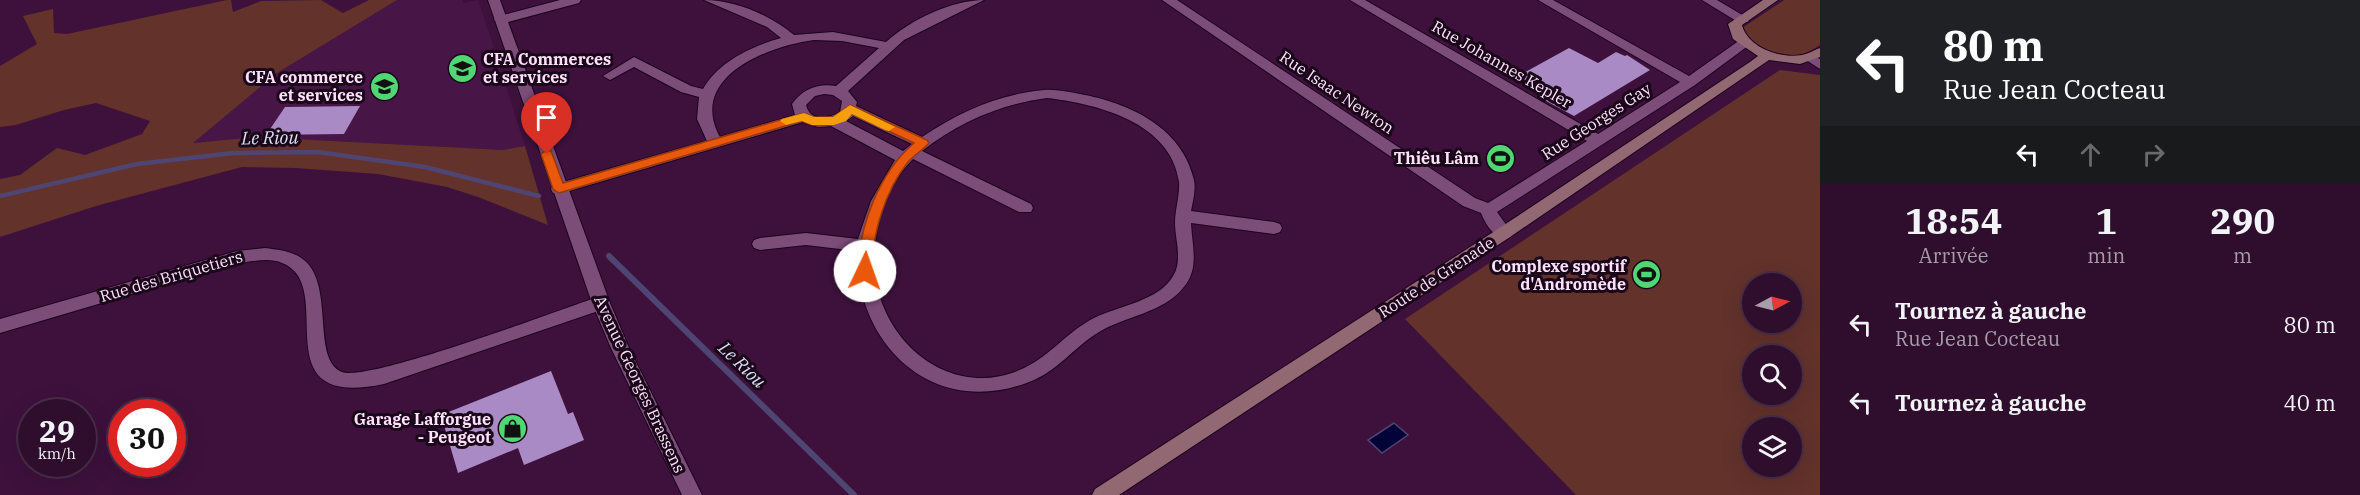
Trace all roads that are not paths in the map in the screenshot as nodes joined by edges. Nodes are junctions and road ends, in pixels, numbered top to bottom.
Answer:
1 (494, 0) edge
2 (576, 0) edge
3 (710, 0) edge
4 (978, 0) edge
5 (1168, 0) edge
6 (1356, 0) edge
7 (1544, 0) edge
8 (1708, 0) edge
9 (1772, 0) edge
10 (1743, 19) junction
11 (501, 20) junction
12 (790, 39) junction
13 (1745, 43) junction
14 (887, 46) junction
15 (1767, 54) junction
16 (1817, 59) edge
17 (609, 76) dead end
18 (1690, 82) junction
19 (838, 92) junction
20 (707, 95) junction
21 (850, 109) junction
22 (804, 117) junction
23 (834, 121) junction
24 (1598, 141) junction
25 (715, 142) junction
26 (913, 151) junction
27 (559, 189) junction
28 (1025, 208) dead end
29 (1488, 209) junction
30 (1183, 216) junction
31 (1274, 228) dead end
32 (1504, 233) junction
33 (760, 244) dead end
34 (866, 246) junction
35 (601, 303) junction
36 (0, 326) edge
37 (692, 495) edge
38 (1102, 495) edge

1 - 11 street, Avenue Georges Brassens
2 - 11 street
3 - 12 street
4 - 14 street
5 - 29 street, Rue Isaac Newton
6 - 24 street, Rue Johannes Kepler
7 - 18 street
8 - 10 street
9 - 10 main road
10 - 13 main road
11 - 27 street, Avenue Georges Brassens
12 - 14 street
12 - 20 street
13 - 15 main road
13 - 18 street, Rue Georges Gay
14 - 19 street
15 - 16 main road
15 - 32 main road, Route de Grenade
17 - 20 street
18 - 24 street, Rue Georges Gay
19 - 21 street
19 - 22 street
20 - 25 street
21 - 23 street
21 - 26 street
22 - 23 street
22 - 25 street
23 - 26 street
24 - 29 street, Rue Georges Gay
25 - 27 street
26 - 28 street
26 - 30 street
26 - 34 street
27 - 35 street, Avenue Georges Brassens
29 - 32 street
30 - 31 street
30 - 34 street
32 - 38 main road, Route de Grenade
33 - 34 street
35 - 36 street, Rue des Briquetiers
35 - 37 street, Avenue Georges Brassens

